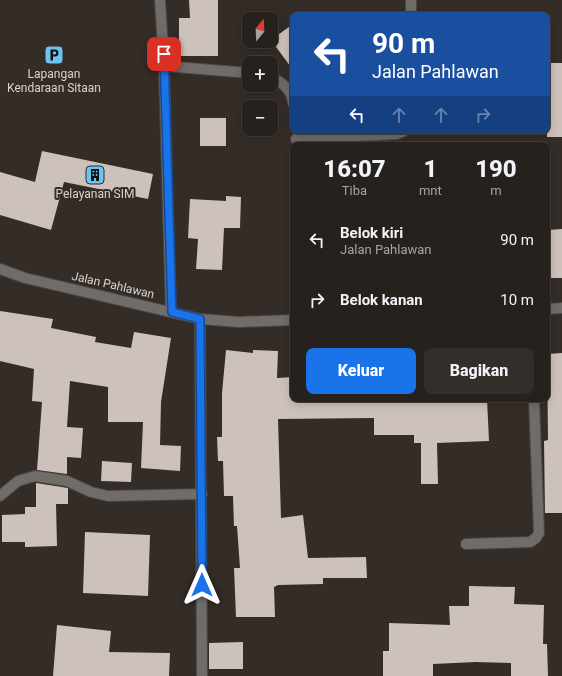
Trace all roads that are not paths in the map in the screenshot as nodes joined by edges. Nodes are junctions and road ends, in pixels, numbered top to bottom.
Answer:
1 (160, 0) edge
2 (411, 0) edge
3 (411, 12) edge
4 (164, 66) junction
5 (242, 72) edge
6 (278, 81) edge
7 (290, 92) edge
8 (396, 134) edge
9 (296, 138) edge
10 (0, 269) edge
11 (562, 308) edge
12 (550, 309) edge
13 (172, 312) junction
14 (200, 319) junction
15 (290, 320) edge
16 (534, 402) edge
17 (202, 494) junction
18 (0, 496) edge
19 (466, 544) dead end
20 (202, 676) edge

1 - 4 street
2 - 3 street
4 - 5 street
4 - 13 street
6 - 7 street
8 - 9 street
10 - 13 street, Jalan Pahlawan
11 - 12 street
13 - 14 street, Jalan Pahlawan
14 - 15 street, Jalan Pahlawan
14 - 17 street
16 - 19 street
17 - 18 street
17 - 20 street

